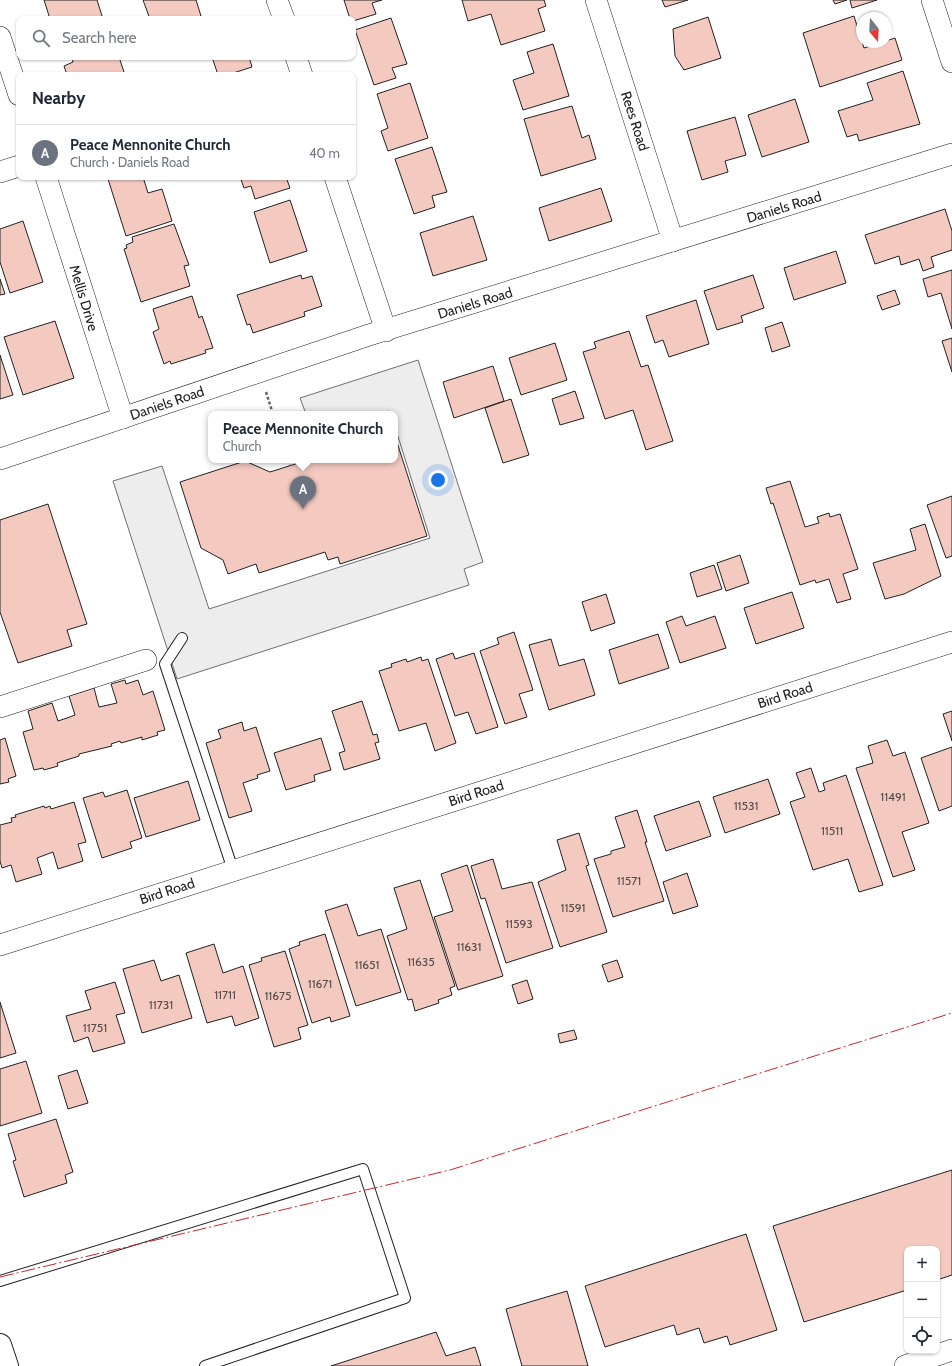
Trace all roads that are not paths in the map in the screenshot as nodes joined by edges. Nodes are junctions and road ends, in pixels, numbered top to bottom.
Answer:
1 (277, 0) edge
2 (596, 0) edge
3 (932, 0) edge
4 (283, 16) edge
5 (0, 37) edge
6 (297, 60) edge
7 (952, 62) edge
8 (301, 72) edge
9 (16, 86) edge
10 (952, 154) edge
11 (16, 167) edge
12 (0, 172) edge
13 (47, 180) edge
14 (336, 180) edge
15 (673, 241) junction
16 (386, 331) junction
17 (123, 418) junction
18 (0, 459) edge
19 (182, 638) dead end
20 (952, 642) edge
21 (146, 660) dead end
22 (0, 707) edge
23 (233, 870) junction
24 (0, 945) edge
25 (0, 1281) edge
26 (0, 1345) edge
27 (952, 1350) edge
28 (7, 1366) edge
29 (205, 1366) edge
30 (904, 1366) edge

1 - 4 street
2 - 15 street, Rees Road
3 - 7 street
5 - 9 street
6 - 8 street
10 - 15 street, Daniels Road
11 - 12 street
13 - 17 street, Mellis Drive
14 - 16 street
15 - 16 street, Daniels Road
16 - 17 street, Daniels Road
17 - 18 street, Daniels Road
19 - 23 lane
20 - 23 street, Bird Road
21 - 22 street
23 - 24 street, Bird Road
25 - 29 lane
26 - 28 main road
27 - 30 street

